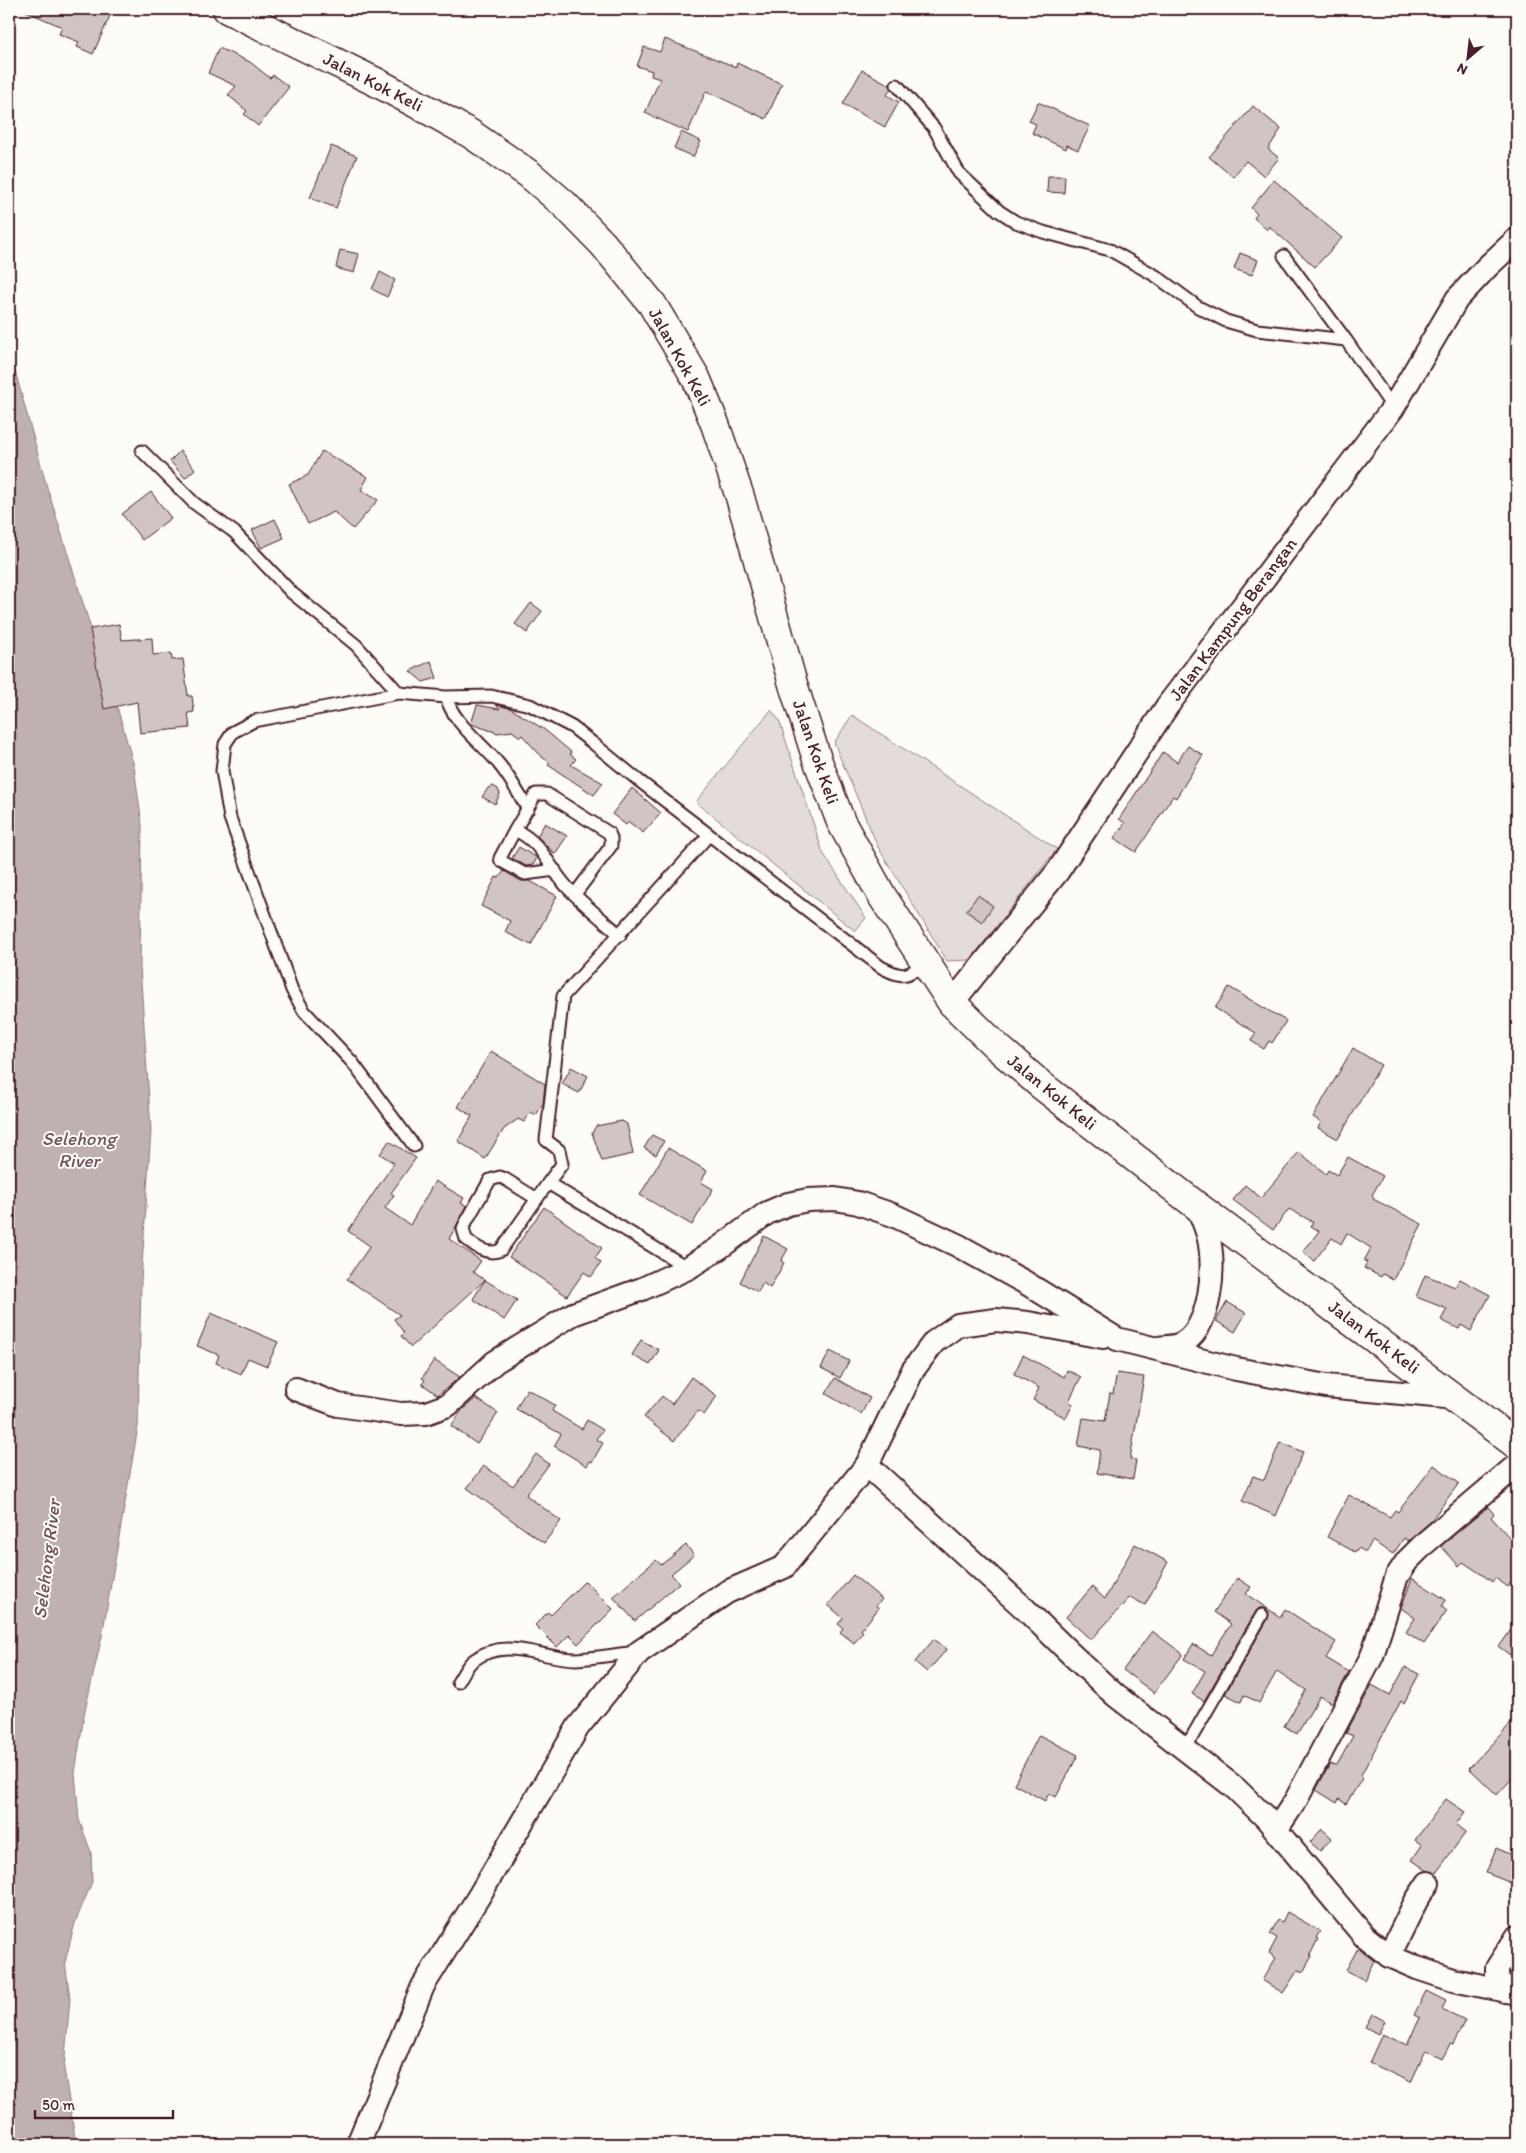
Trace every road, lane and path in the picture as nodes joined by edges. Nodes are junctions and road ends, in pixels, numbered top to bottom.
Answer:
1 (227, 9) edge
2 (897, 86) dead end
3 (1517, 239) edge
4 (1284, 256) dead end
5 (1346, 340) junction
6 (1393, 408) junction
7 (142, 451) dead end
8 (399, 693) junction
9 (446, 697) junction
10 (528, 809) junction
11 (515, 830) junction
12 (709, 835) junction
13 (555, 870) junction
14 (575, 894) junction
15 (620, 935) junction
16 (925, 962) junction
17 (952, 1003) junction
18 (414, 1146) dead end
19 (548, 1183) junction
20 (537, 1198) junction
21 (1197, 1206) junction
22 (688, 1268) junction
23 (1117, 1339) junction
24 (1155, 1349) junction
25 (296, 1389) dead end
26 (1456, 1398) junction
27 (1517, 1445) edge
28 (867, 1465) junction
29 (1517, 1465) edge
30 (1262, 1615) dead end
31 (639, 1652) junction
32 (458, 1682) dead end
33 (1185, 1749) junction
34 (1276, 1830) junction
35 (1428, 1883) dead end
36 (1517, 1937) edge
37 (1389, 1956) junction
38 (1511, 1992) edge
39 (358, 2144) edge

1 - 16 street, Jalan Kok Keli
2 - 5 lane
3 - 6 street, Jalan Kampung Berangan
4 - 5 lane
5 - 6 lane
6 - 17 street, Jalan Kampung Berangan
7 - 8 lane
8 - 9 lane
8 - 18 lane
9 - 10 lane
9 - 12 lane
10 - 11 lane
10 - 14 lane
11 - 13 lane
11 - 13 lane
12 - 15 lane
12 - 16 lane
13 - 14 lane
14 - 15 lane
15 - 19 lane
16 - 17 street, Jalan Kok Keli
17 - 21 street, Jalan Kok Keli
19 - 20 lane
19 - 22 lane
20 - 20 lane
21 - 24 street
21 - 26 street, Jalan Kok Keli
22 - 23 street
22 - 25 street
23 - 24 street
23 - 28 street
24 - 26 street
26 - 27 street, Jalan Kok Keli
28 - 31 street
28 - 33 street
29 - 34 street
30 - 33 lane
31 - 32 lane
31 - 39 street
33 - 34 street
34 - 37 street
35 - 37 street
36 - 38 street
37 - 38 street

